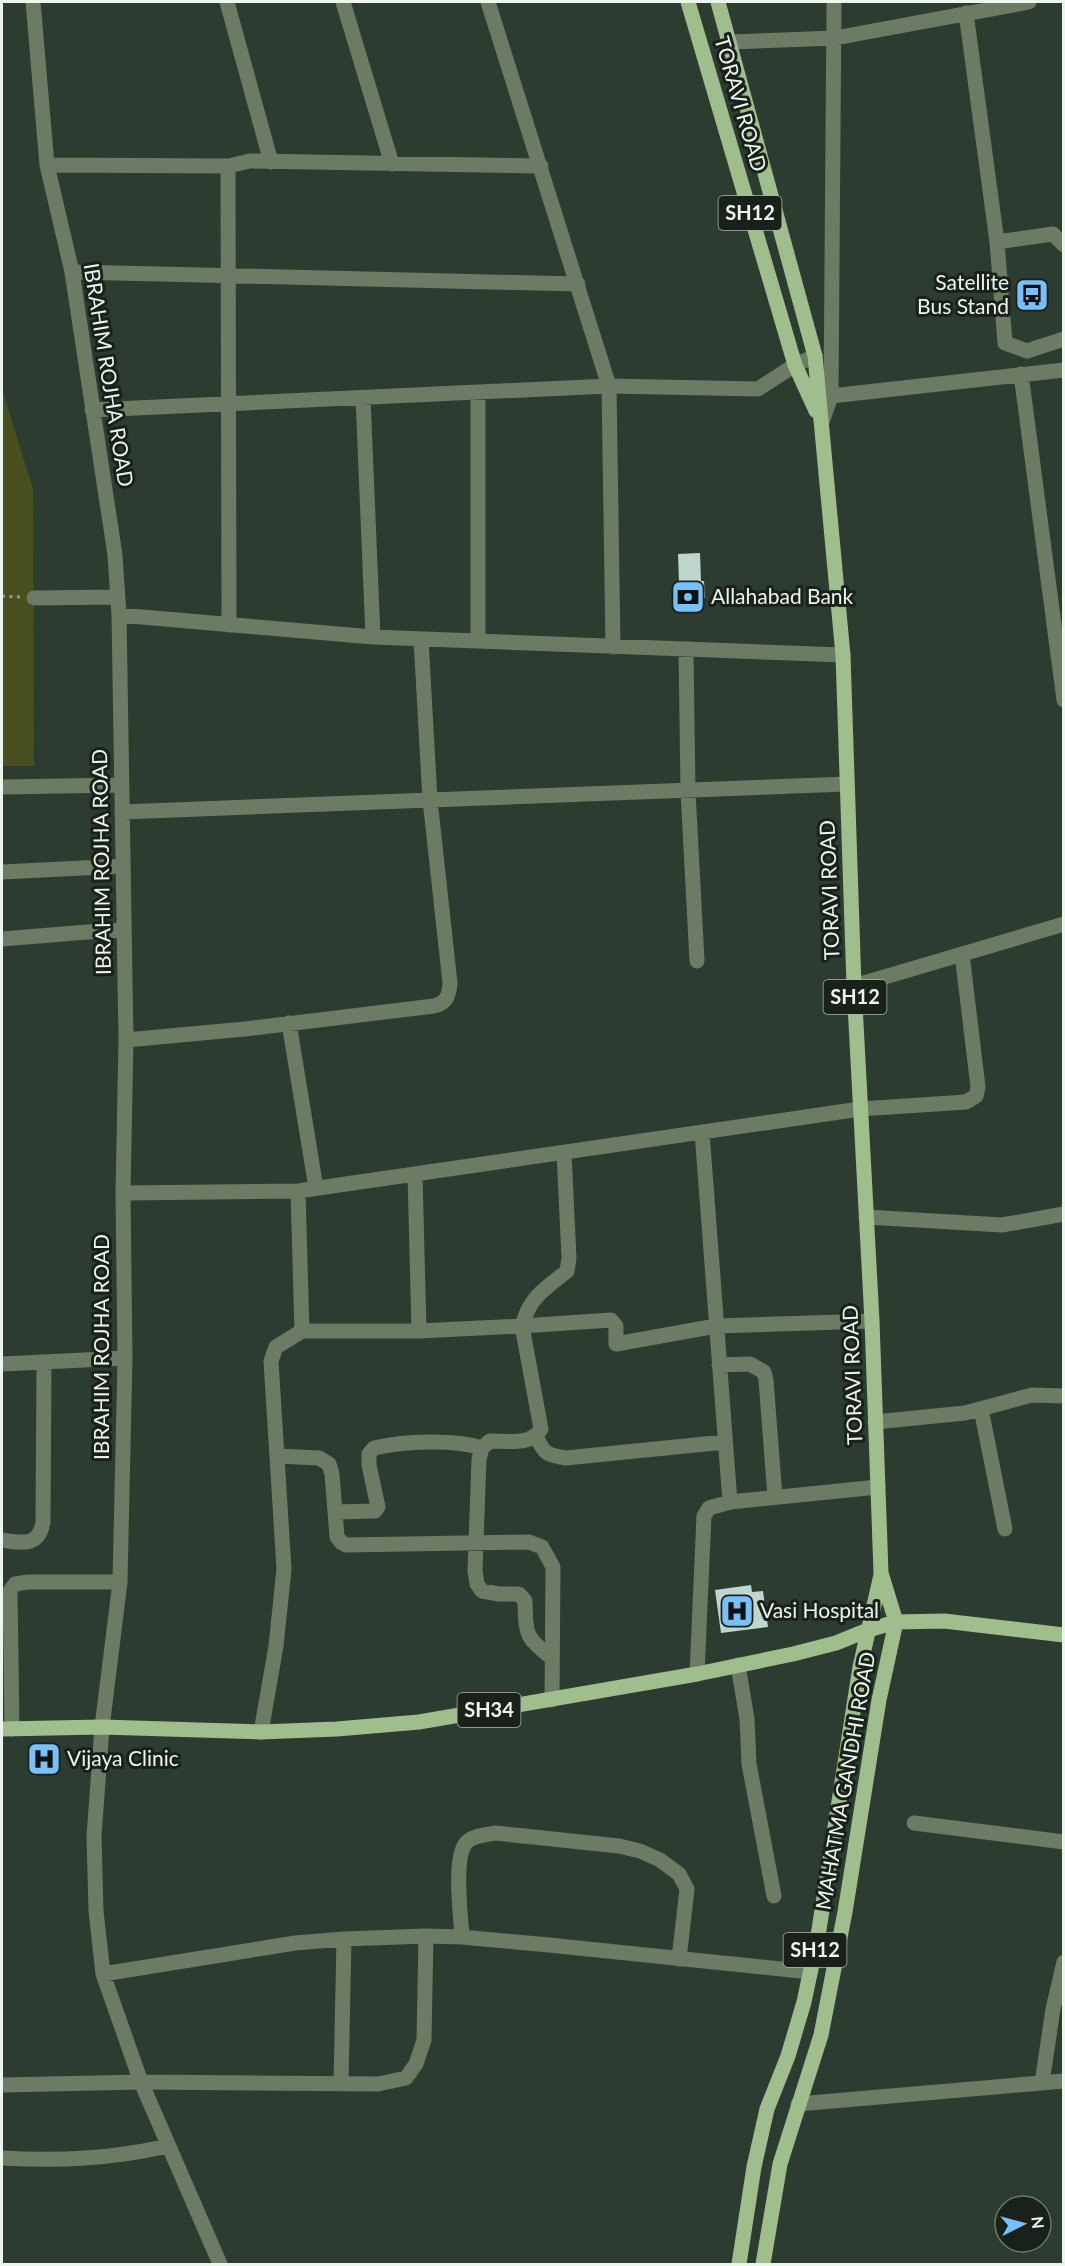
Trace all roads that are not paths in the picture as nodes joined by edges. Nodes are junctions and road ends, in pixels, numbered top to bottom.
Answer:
1 (33, 2) edge
2 (227, 2) edge
3 (343, 2) edge
4 (488, 2) edge
5 (688, 2) edge
6 (718, 2) edge
7 (834, 2) edge
8 (1029, 2) edge
9 (966, 13) junction
10 (835, 38) junction
11 (731, 42) junction
12 (271, 162) junction
13 (392, 164) junction
14 (48, 165) junction
15 (228, 166) junction
16 (541, 166) junction
17 (997, 242) junction
18 (1064, 245) edge
19 (72, 272) junction
20 (228, 276) junction
21 (578, 284) junction
22 (1064, 339) edge
23 (815, 356) junction
24 (795, 365) junction
25 (1064, 369) edge
26 (1021, 374) junction
27 (609, 386) junction
28 (478, 392) junction
29 (831, 396) junction
30 (363, 398) junction
31 (229, 404) junction
32 (92, 410) junction
33 (822, 422) junction
34 (118, 597) junction
35 (34, 598) dead end
36 (119, 615) junction
37 (229, 625) junction
38 (373, 637) junction
39 (421, 639) junction
40 (478, 641) junction
41 (613, 646) junction
42 (686, 649) junction
43 (843, 655) junction
44 (1064, 700) edge
45 (847, 784) junction
46 (122, 785) junction
47 (2, 787) edge
48 (688, 790) junction
49 (430, 801) junction
50 (122, 812) junction
51 (123, 866) junction
52 (2, 872) edge
53 (1064, 924) edge
54 (124, 929) junction
55 (2, 939) edge
56 (962, 954) junction
57 (697, 961) dead end
58 (854, 986) junction
59 (289, 1023) junction
60 (126, 1040) junction
61 (860, 1109) junction
62 (702, 1132) junction
63 (564, 1153) junction
64 (415, 1174) junction
65 (316, 1188) junction
66 (298, 1191) junction
67 (123, 1193) junction
68 (1064, 1214) edge
69 (866, 1217) junction
70 (872, 1321) junction
71 (522, 1326) junction
72 (716, 1326) junction
73 (302, 1330) junction
74 (419, 1331) junction
75 (125, 1358) junction
76 (44, 1362) junction
77 (2, 1364) edge
78 (719, 1365) junction
79 (1064, 1396) edge
80 (981, 1409) junction
81 (875, 1422) junction
82 (536, 1436) junction
83 (725, 1442) junction
84 (482, 1448) junction
85 (277, 1456) junction
86 (878, 1487) junction
87 (775, 1497) junction
88 (730, 1502) junction
89 (336, 1512) junction
90 (1005, 1529) dead end
91 (2, 1540) edge
92 (478, 1542) junction
93 (881, 1573) junction
94 (120, 1582) junction
95 (896, 1622) junction
96 (868, 1630) junction
97 (1063, 1635) edge
98 (552, 1658) junction
99 (738, 1665) junction
100 (698, 1674) junction
101 (552, 1700) junction
102 (102, 1727) junction
103 (7, 1729) edge
104 (261, 1732) junction
105 (914, 1823) dead end
106 (1064, 1842) edge
107 (774, 1896) dead end
108 (426, 1936) junction
109 (462, 1937) junction
110 (344, 1939) junction
111 (679, 1959) junction
112 (1064, 1962) edge
113 (810, 1972) junction
114 (103, 1974) junction
115 (1064, 2081) edge
116 (141, 2082) junction
117 (1042, 2083) junction
118 (341, 2084) junction
119 (2, 2085) edge
120 (798, 2104) junction
121 (168, 2146) junction
122 (2, 2158) edge
123 (220, 2265) edge
124 (739, 2265) edge
125 (763, 2265) edge

1 - 14 street, IBRAHIM ROJHA ROAD
2 - 12 street
3 - 13 street
4 - 16 street
5 - 24 main road, TORAVI ROAD / SH12
6 - 11 main road, TORAVI ROAD / SH12
7 - 10 street
8 - 9 street
9 - 10 street
9 - 17 street
10 - 11 street
10 - 29 street
11 - 23 main road, TORAVI ROAD / SH12
12 - 13 street
12 - 15 street
13 - 16 street
14 - 15 street
14 - 19 street, IBRAHIM ROJHA ROAD
15 - 20 street
16 - 21 street
17 - 18 street
17 - 22 street
19 - 20 street
19 - 32 street, IBRAHIM ROJHA ROAD
20 - 21 street
20 - 31 street
21 - 27 street
23 - 24 street
23 - 33 main road, TORAVI ROAD / SH12
24 - 27 street
24 - 33 main road, TORAVI ROAD / SH12
25 - 26 street
26 - 29 street
26 - 44 street
27 - 28 street
27 - 41 street
28 - 30 street
28 - 40 street
29 - 33 street
30 - 31 street
30 - 38 street
31 - 32 street
31 - 37 street
32 - 34 street, IBRAHIM ROJHA ROAD
33 - 43 main road, TORAVI ROAD / SH12
34 - 35 street
34 - 36 street, IBRAHIM ROJHA ROAD
36 - 37 street
36 - 46 street, IBRAHIM ROJHA ROAD
37 - 38 street
38 - 39 street
39 - 40 street
39 - 49 street
40 - 41 street
41 - 42 street
42 - 43 street
42 - 48 street
43 - 45 main road, TORAVI ROAD / SH12
45 - 48 street
45 - 58 main road, TORAVI ROAD / SH12
46 - 47 street
46 - 50 street, IBRAHIM ROJHA ROAD
48 - 49 street
48 - 57 street
49 - 50 street
49 - 59 street
50 - 51 street, IBRAHIM ROJHA ROAD
51 - 52 street
51 - 54 street, IBRAHIM ROJHA ROAD
53 - 56 street
54 - 55 street
54 - 60 street, IBRAHIM ROJHA ROAD
56 - 58 street
56 - 61 street
58 - 61 main road, TORAVI ROAD / SH12
59 - 60 street
59 - 65 street
60 - 67 street, IBRAHIM ROJHA ROAD
61 - 62 street
61 - 69 main road, TORAVI ROAD / SH12
62 - 63 street
62 - 72 street
63 - 64 street
63 - 71 street
64 - 65 street
64 - 74 street
65 - 66 street
66 - 67 street
66 - 73 street
67 - 75 street, IBRAHIM ROJHA ROAD
68 - 69 street
69 - 70 main road, TORAVI ROAD / SH12
70 - 72 street
70 - 81 main road, TORAVI ROAD / SH12
71 - 72 street
71 - 74 street
71 - 82 street
72 - 78 street
73 - 74 street
73 - 85 street
75 - 76 street
75 - 94 street, IBRAHIM ROJHA ROAD
76 - 77 street
76 - 91 street
78 - 83 street
78 - 87 street
79 - 80 street
80 - 81 street
80 - 90 street
81 - 86 main road, TORAVI ROAD / SH12
82 - 83 street
82 - 84 street
83 - 88 street
84 - 89 street
84 - 92 street
85 - 89 street
85 - 104 street
86 - 87 street
86 - 93 main road, TORAVI ROAD / SH12
87 - 88 street
88 - 100 street
89 - 92 street
92 - 98 street
92 - 98 street
93 - 95 main road, MAHATMA GANDHI ROAD / SH12
93 - 96 main road, MAHATMA GANDHI ROAD / SH12
94 - 102 street, IBRAHIM ROJHA ROAD
94 - 103 street
95 - 96 main road, SH34
95 - 97 main road
95 - 120 main road, MAHATMA GANDHI ROAD / SH12
96 - 99 main road, SH34
96 - 113 main road, MAHATMA GANDHI ROAD / SH12
98 - 101 street
99 - 100 main road, SH34
99 - 107 street
100 - 101 main road, SH34
101 - 104 main road, SH34
102 - 103 main road, SH34
102 - 104 main road, SH34
102 - 114 street, IBRAHIM ROJHA ROAD
105 - 106 street
108 - 109 street
108 - 110 street
108 - 118 street
109 - 111 street
109 - 111 street
110 - 114 street
110 - 118 street
111 - 113 street
112 - 117 street
113 - 124 main road, MAHATMA GANDHI ROAD / SH12
114 - 116 street, IBRAHIM ROJHA ROAD
115 - 117 street
116 - 118 street
116 - 119 street
116 - 121 street, IBRAHIM ROJHA ROAD
117 - 120 street
120 - 125 main road, MAHATMA GANDHI ROAD / SH12
121 - 122 street
121 - 123 street, IBRAHIM ROJHA ROAD

